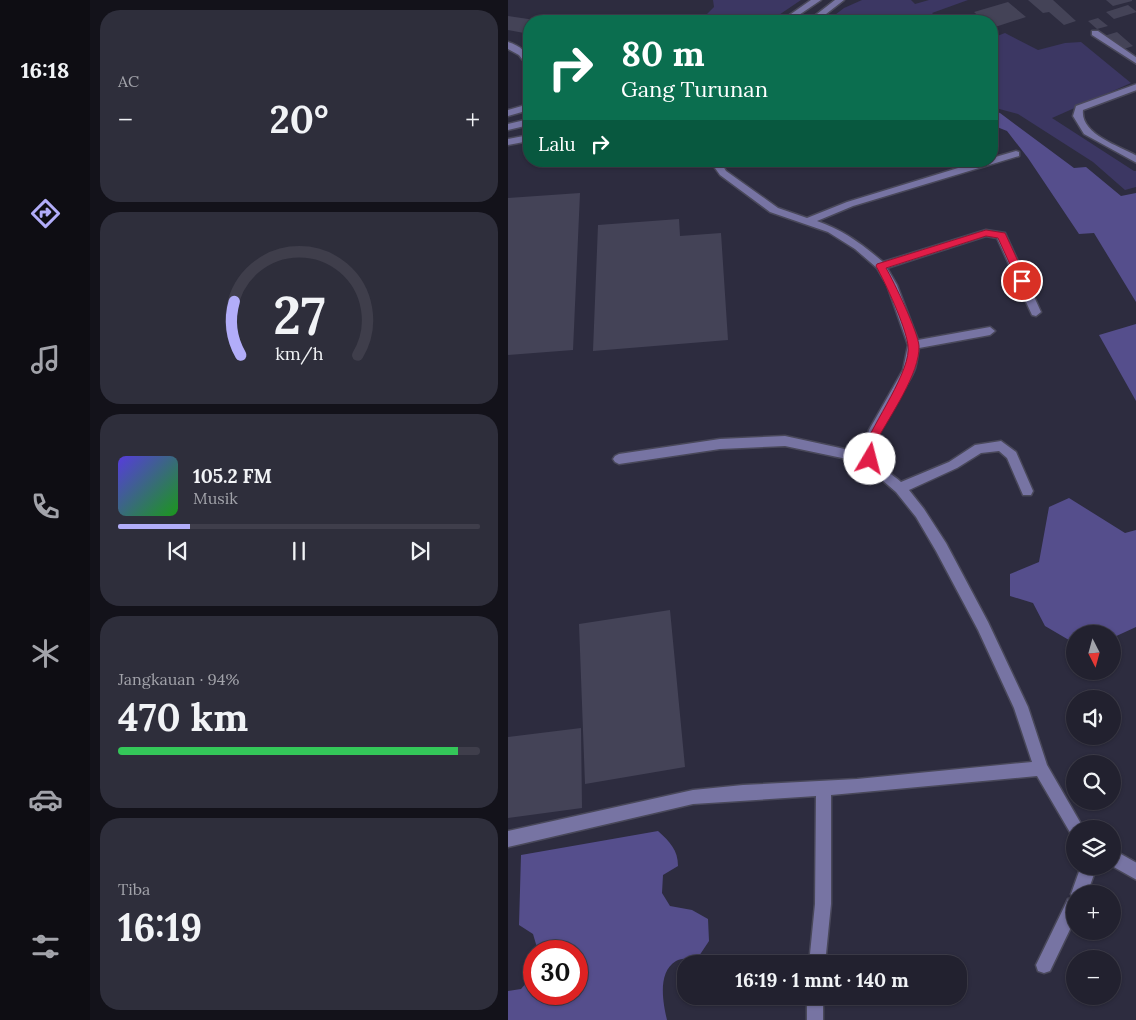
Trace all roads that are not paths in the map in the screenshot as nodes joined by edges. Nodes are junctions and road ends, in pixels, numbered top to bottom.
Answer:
1 (817, 0) edge
2 (840, 0) edge
3 (794, 15) edge
4 (820, 15) edge
5 (1094, 34) dead end
6 (508, 46) edge
7 (523, 54) edge
8 (1136, 62) edge
9 (1136, 87) edge
10 (523, 109) edge
11 (508, 113) edge
12 (523, 123) edge
13 (508, 127) edge
14 (523, 139) edge
15 (508, 142) edge
16 (1016, 154) dead end
17 (998, 159) edge
18 (1136, 160) edge
19 (719, 167) edge
20 (973, 167) edge
21 (808, 221) junction
22 (881, 266) junction
23 (1036, 312) dead end
24 (990, 331) dead end
25 (914, 346) junction
26 (619, 459) dead end
27 (870, 459) junction
28 (900, 488) junction
29 (1028, 491) dead end
30 (1041, 768) junction
31 (824, 788) junction
32 (1071, 820) edge
33 (508, 839) edge
34 (1121, 863) edge
35 (1136, 872) edge
36 (1066, 921) edge
37 (819, 955) edge
38 (1044, 965) dead end
39 (815, 1005) edge
40 (815, 1020) edge

1 - 3 street
2 - 4 street
5 - 8 street
6 - 7 street
9 - 18 street
10 - 11 street
12 - 13 street
14 - 15 street
16 - 17 street
19 - 21 street
20 - 21 street
21 - 22 street
22 - 23 street
22 - 25 street
24 - 25 street
25 - 27 street
26 - 27 street
27 - 28 street
28 - 29 street
28 - 30 street
30 - 31 street
30 - 32 street
31 - 33 street
31 - 37 street
34 - 35 street
36 - 38 street
39 - 40 street

